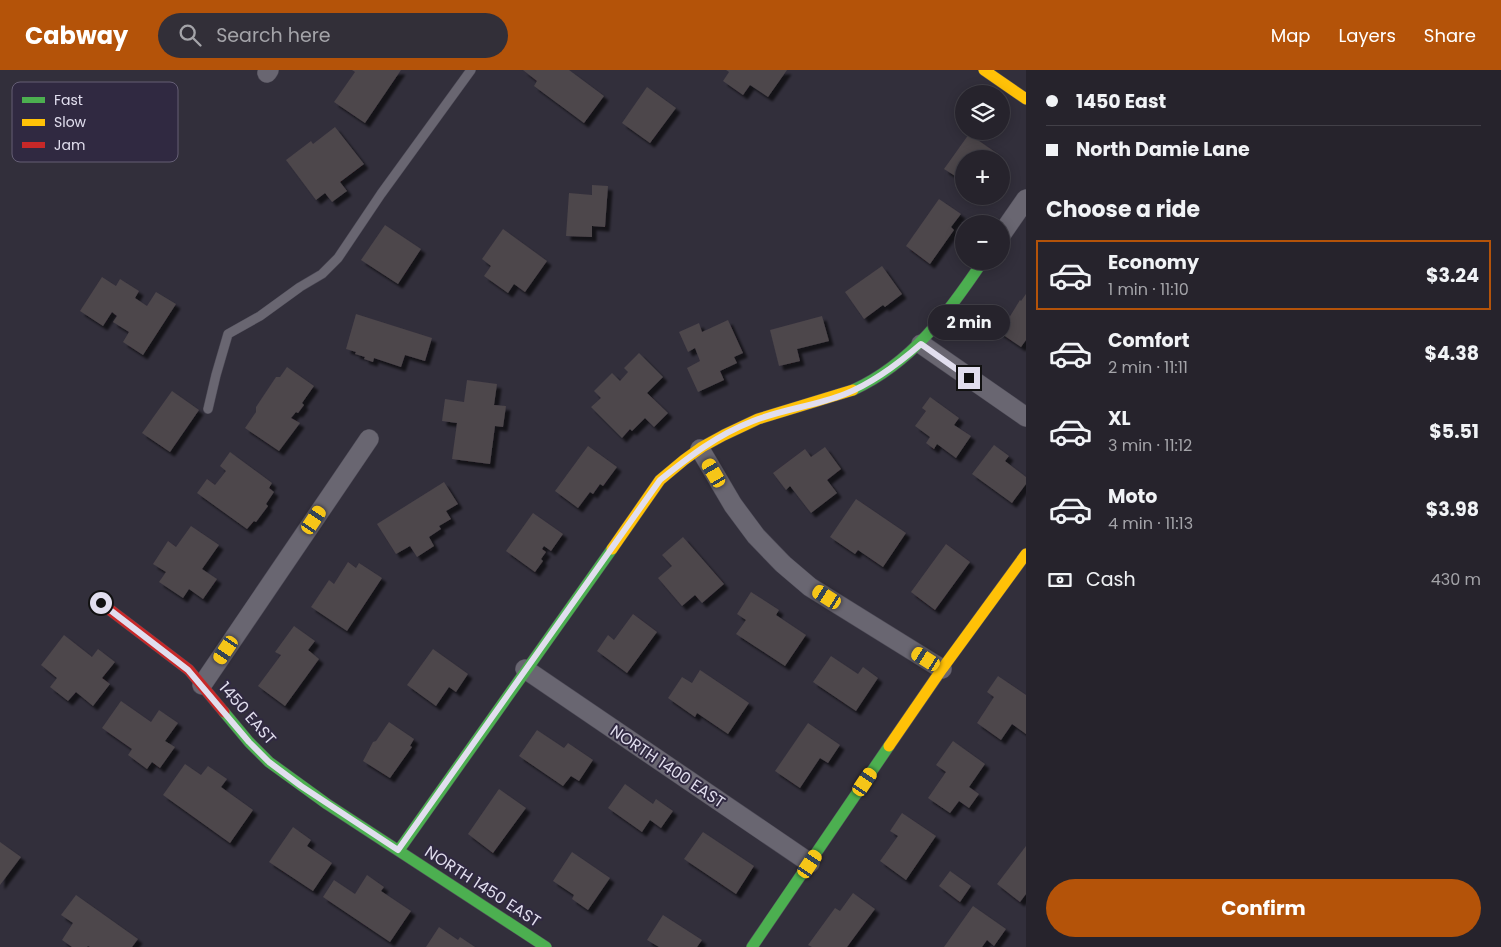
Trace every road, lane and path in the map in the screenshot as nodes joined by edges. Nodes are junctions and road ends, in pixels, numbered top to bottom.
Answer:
1 (471, 70) edge
2 (984, 70) edge
3 (1026, 99) edge
4 (1026, 199) edge
5 (1010, 222) edge
6 (977, 270) edge
7 (921, 344) junction
8 (208, 409) dead end
9 (1026, 417) edge
10 (369, 439) dead end
11 (700, 449) junction
12 (1026, 554) edge
13 (101, 603) dead end
14 (525, 669) junction
15 (942, 669) junction
16 (202, 685) junction
17 (327, 804) joint
18 (398, 850) junction
19 (810, 864) junction
20 (546, 947) edge
21 (752, 947) edge

1 - 8 lane
2 - 3 street
4 - 5 street
6 - 7 street
7 - 9 street
7 - 11 street
10 - 16 street
11 - 14 street
11 - 15 street
12 - 15 street
13 - 16 street, 1450 EAST
14 - 18 street
14 - 19 street, NORTH 1400 EAST
15 - 19 street
16 - 17 street, 1450 EAST
17 - 18 street, NORTH 1450 EAST
18 - 20 street, NORTH 1450 EAST
19 - 21 street

